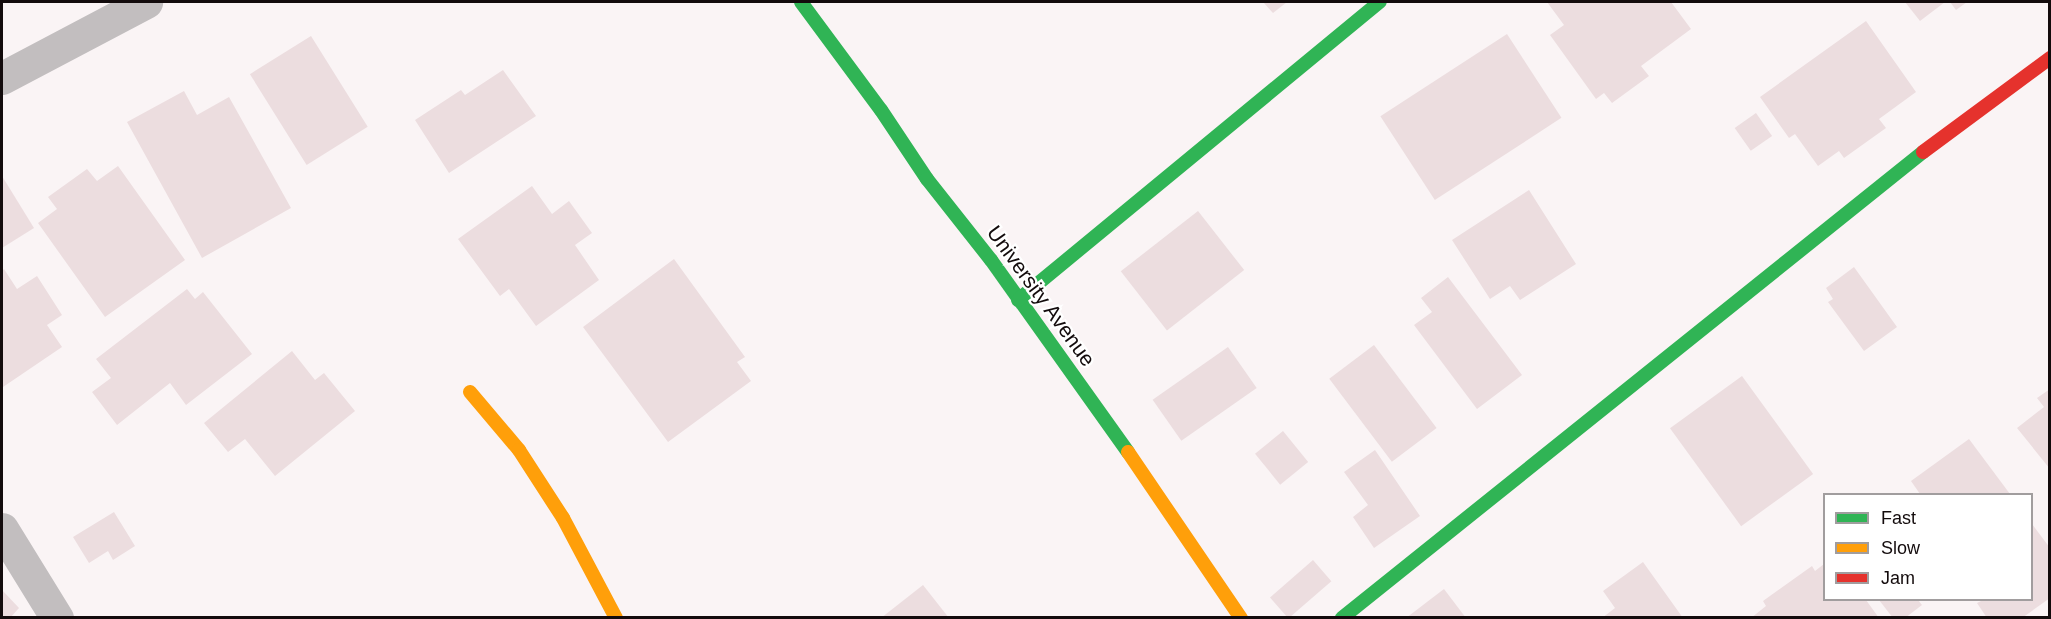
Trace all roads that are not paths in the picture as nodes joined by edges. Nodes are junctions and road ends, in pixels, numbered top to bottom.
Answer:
1 (146, 2) edge
2 (801, 2) edge
3 (1380, 2) edge
4 (2049, 58) edge
5 (2, 78) edge
6 (1018, 300) junction
7 (470, 392) dead end
8 (2, 529) edge
9 (57, 618) edge
10 (616, 618) edge
11 (1241, 618) edge
12 (1342, 618) edge

1 - 5 street
2 - 6 street, University Avenue
3 - 6 street
4 - 12 street
6 - 11 street, University Avenue
7 - 10 street
8 - 9 street

